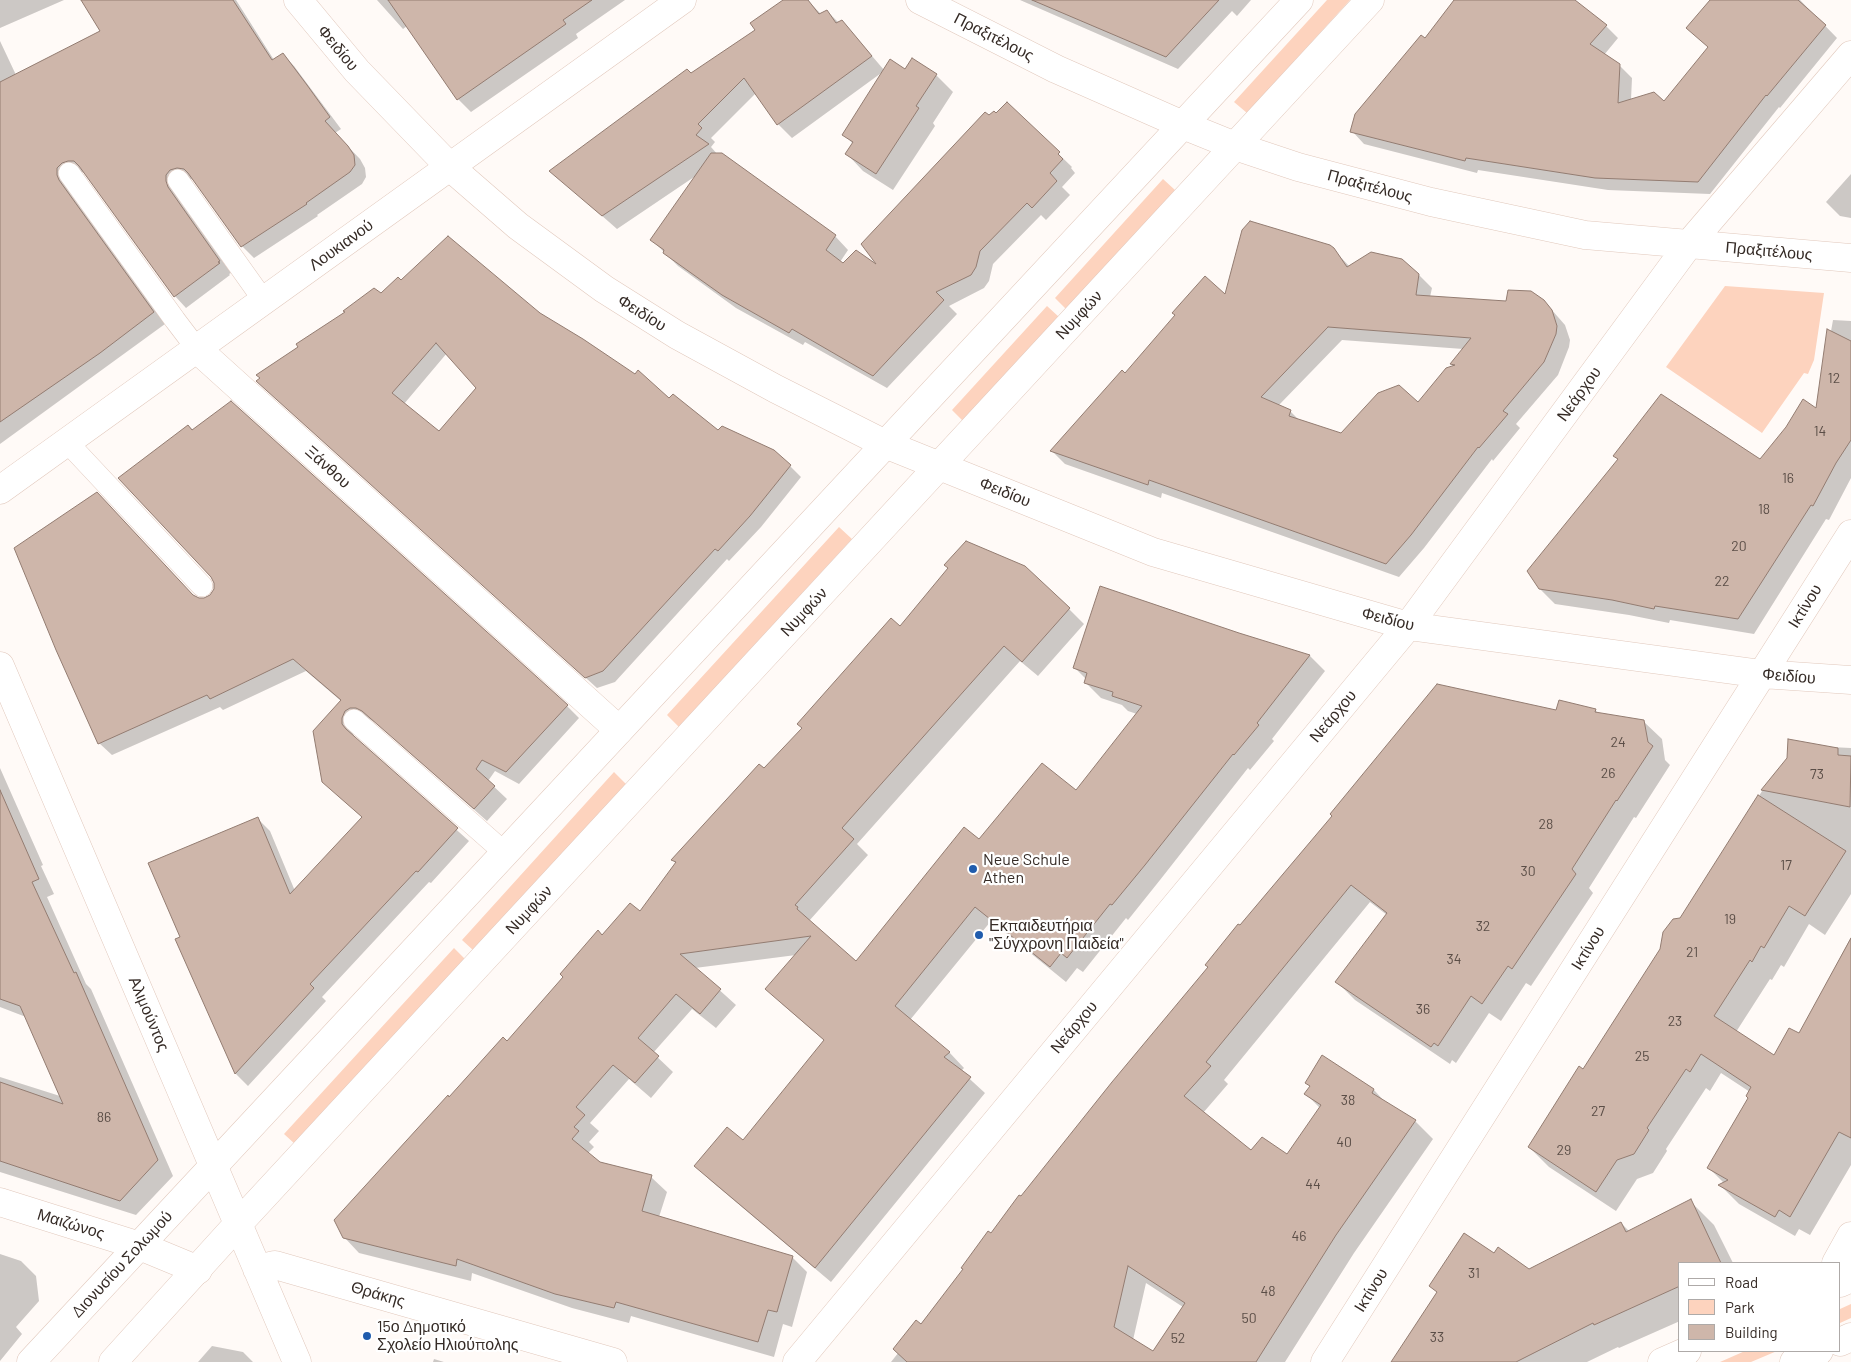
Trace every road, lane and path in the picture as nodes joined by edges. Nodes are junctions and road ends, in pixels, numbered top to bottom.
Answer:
1 (298, 0) edge
2 (682, 0) edge
3 (920, 0) edge
4 (1299, 0) edge
5 (1370, 0) edge
6 (1851, 55) edge
7 (1183, 125) junction
8 (1235, 146) junction
9 (450, 167) junction
10 (69, 173) dead end
11 (178, 180) dead end
12 (1689, 244) junction
13 (1851, 258) edge
14 (264, 301) junction
15 (197, 348) junction
16 (67, 442) junction
17 (886, 444) junction
18 (940, 465) junction
19 (0, 490) edge
20 (1851, 534) edge
21 (202, 586) dead end
22 (1408, 626) junction
23 (0, 666) edge
24 (1762, 674) junction
25 (1851, 680) edge
26 (354, 720) dead end
27 (619, 730) junction
28 (505, 853) junction
29 (213, 1165) junction
30 (0, 1202) edge
31 (238, 1224) junction
32 (1851, 1236) edge
33 (140, 1246) junction
34 (1837, 1262) edge
35 (257, 1269) junction
36 (198, 1270) junction
37 (1685, 1352) edge
38 (1817, 1352) edge
39 (31, 1362) edge
40 (113, 1362) edge
41 (297, 1362) edge
42 (613, 1362) edge
43 (797, 1362) edge
44 (1325, 1362) edge
45 (1662, 1362) edge
46 (1794, 1362) edge

1 - 9 street, Φειδίου
2 - 9 street, Λουκιανού
3 - 7 street, Πραξιτέλους
4 - 7 street
5 - 8 street, Νυμφών
6 - 12 street, Νεάρχου
7 - 8 street, Πραξιτέλους
7 - 17 street
8 - 12 street, Πραξιτέλους
8 - 18 street, Νυμφών
9 - 14 street, Λουκιανού
9 - 17 street, Φειδίου
10 - 15 lane, Ξάνθου
11 - 14 lane
12 - 13 street, Πραξιτέλους
12 - 22 street, Νεάρχου
14 - 15 street, Λουκιανού
15 - 16 street, Λουκιανού
15 - 27 street, Ξάνθου
16 - 19 street, Λουκιανού
16 - 21 lane
17 - 18 street, Φειδίου
17 - 27 street
18 - 22 street, Φειδίου
18 - 31 street, Νυμφών
20 - 24 street, Ικτίνου
22 - 24 street, Φειδίου
22 - 43 street, Νεάρχου
23 - 29 street, Αλιμούντος
24 - 25 street, Φειδίου
24 - 44 street, Ικτίνου
26 - 28 lane
27 - 28 street
28 - 29 street
29 - 31 street, Αλιμούντος
29 - 33 street, Διονυσίου Σολωμού
30 - 33 street, Μαιζώνος
31 - 35 street, Αλιμούντος
31 - 36 street
32 - 34 street
33 - 36 street, Μαιζώνος
33 - 39 street, Διονυσίου Σολωμού
35 - 41 street, Αλιμούντος
35 - 42 street, Θράκης
36 - 40 street
37 - 45 street
38 - 46 street

